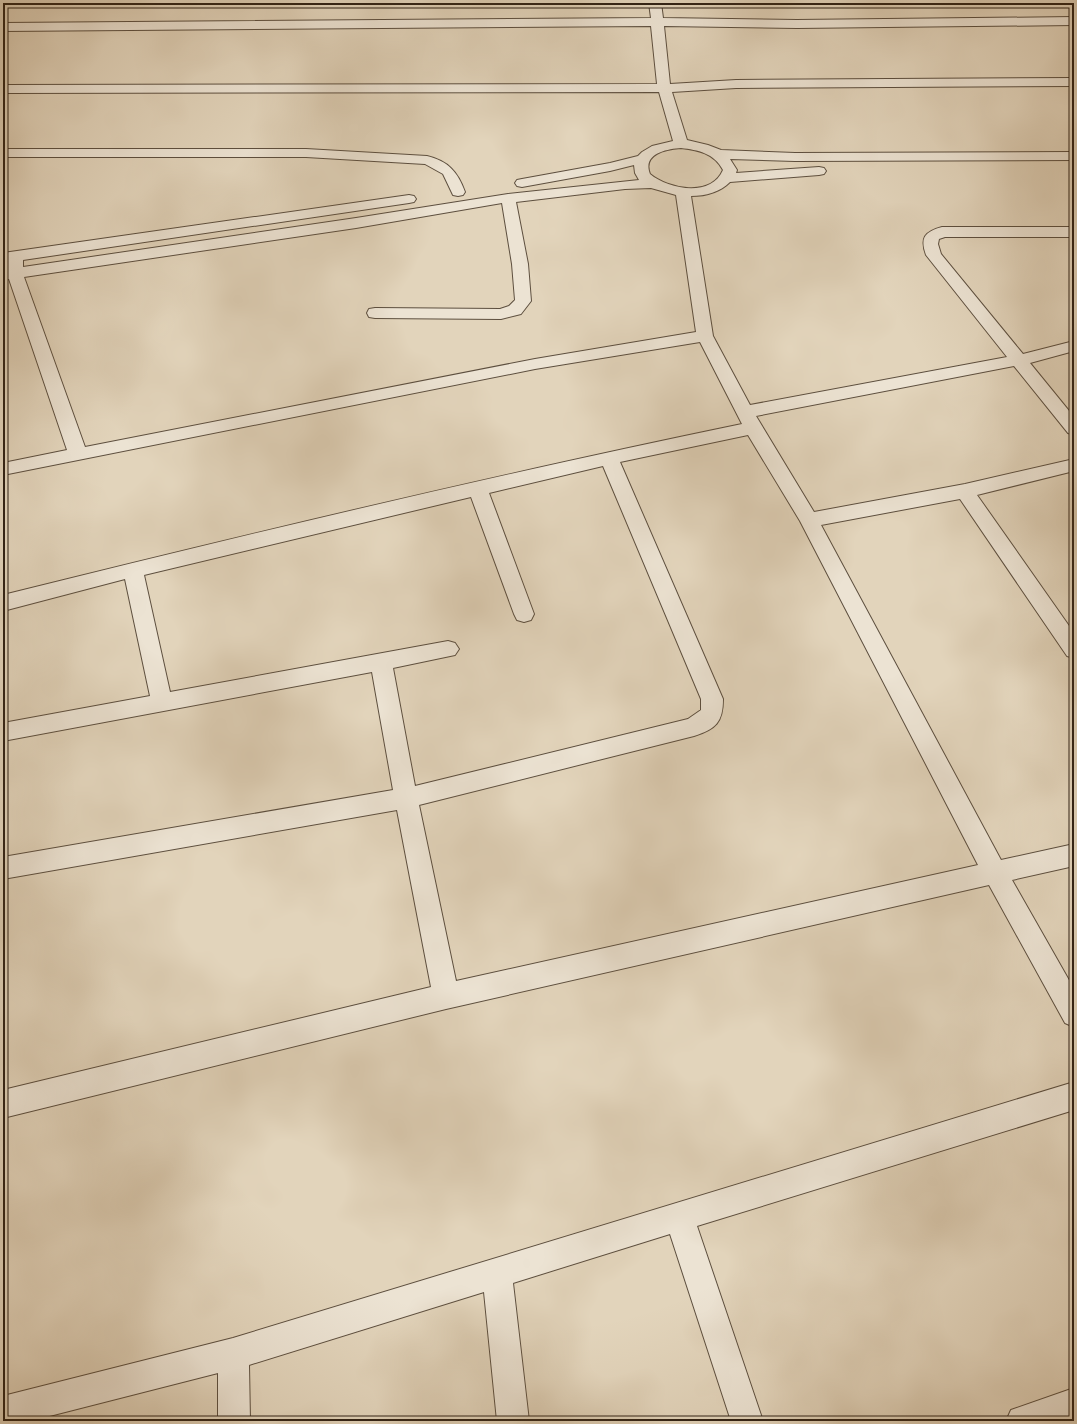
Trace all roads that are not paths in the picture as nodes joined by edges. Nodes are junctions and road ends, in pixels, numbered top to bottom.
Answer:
1 (655, 3) edge
2 (1074, 21) edge
3 (657, 22) junction
4 (3, 27) edge
5 (1074, 82) edge
6 (664, 88) junction
7 (3, 89) edge
8 (681, 144) junction
9 (3, 153) edge
10 (718, 154) junction
11 (1074, 156) edge
12 (642, 159) junction
13 (830, 171) dead end
14 (727, 178) junction
15 (654, 184) junction
16 (458, 192) junction
17 (683, 192) junction
18 (443, 194) dead end
19 (420, 198) dead end
20 (508, 198) junction
21 (1074, 232) edge
22 (9, 266) edge
23 (375, 313) dead end
24 (704, 336) junction
25 (1074, 346) edge
26 (1020, 360) junction
27 (749, 420) junction
28 (1074, 429) edge
29 (78, 454) junction
30 (609, 458) junction
31 (1074, 464) edge
32 (3, 469) edge
33 (478, 490) junction
34 (965, 491) junction
35 (809, 520) junction
36 (133, 570) junction
37 (3, 603) edge
38 (524, 614) dead end
39 (448, 649) dead end
40 (1074, 650) edge
41 (381, 662) junction
42 (162, 703) junction
43 (3, 732) edge
44 (406, 798) junction
45 (1074, 855) edge
46 (3, 868) edge
47 (995, 873) junction
48 (446, 996) junction
49 (1074, 1014) edge
50 (1074, 1096) edge
51 (3, 1104) edge
52 (680, 1216) junction
53 (497, 1272) junction
54 (233, 1354) junction
55 (1074, 1404) edge
56 (3, 1412) edge
57 (234, 1421) edge
58 (513, 1421) edge
59 (747, 1421) edge
60 (1022, 1421) edge

1 - 3 street
2 - 3 street
3 - 4 street
3 - 6 street
5 - 6 street
6 - 7 street
6 - 8 street
8 - 10 street
8 - 12 street
9 - 16 street
10 - 11 street
10 - 14 street
12 - 15 street
12 - 16 street
13 - 14 street
14 - 17 street
15 - 17 street
15 - 20 street
16 - 18 street
17 - 24 street
19 - 22 street
20 - 22 street
20 - 23 street
21 - 26 street
22 - 29 street
24 - 27 street
24 - 29 street
25 - 26 street
26 - 27 street
26 - 28 street
27 - 30 street
27 - 35 street
29 - 32 street
30 - 33 street
30 - 44 street
31 - 34 street
33 - 36 street
33 - 38 street
34 - 35 street
34 - 40 street
35 - 47 street
36 - 37 street
36 - 42 street
39 - 41 street
41 - 42 street
41 - 44 street
42 - 43 street
44 - 46 street
44 - 48 street
45 - 47 street
47 - 48 street
47 - 49 street
48 - 51 street
50 - 52 street
52 - 53 street
52 - 59 street
53 - 54 street
53 - 58 street
54 - 56 street
54 - 57 street
55 - 60 street

